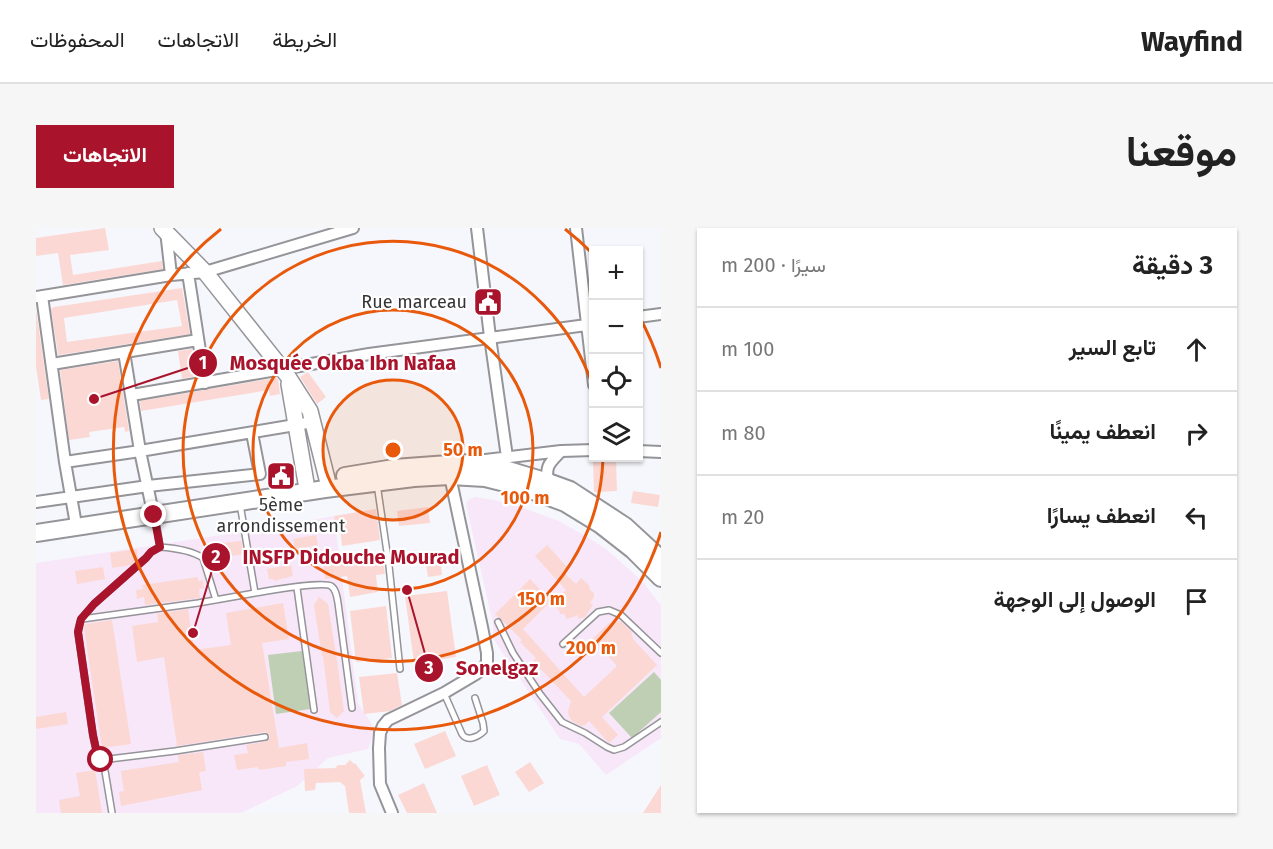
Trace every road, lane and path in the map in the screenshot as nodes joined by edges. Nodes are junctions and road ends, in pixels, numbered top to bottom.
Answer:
1 (353, 228) edge
2 (576, 228) edge
3 (166, 229) edge
4 (481, 229) edge
5 (205, 272) junction
6 (188, 273) junction
7 (171, 274) junction
8 (39, 297) edge
9 (661, 314) edge
10 (643, 316) edge
11 (589, 317) edge
12 (589, 324) edge
13 (490, 337) junction
14 (198, 340) junction
15 (124, 352) junction
16 (52, 364) junction
17 (285, 372) junction
18 (204, 383) junction
19 (132, 395) junction
20 (313, 422) junction
21 (296, 425) junction
22 (252, 433) junction
23 (589, 450) edge
24 (643, 450) edge
25 (140, 451) junction
26 (561, 451) junction
27 (661, 452) edge
28 (507, 457) junction
29 (65, 462) junction
30 (462, 464) junction
31 (450, 476) junction
32 (327, 479) junction
33 (548, 482) junction
34 (306, 483) junction
35 (377, 483) junction
36 (148, 486) junction
37 (70, 497) junction
38 (36, 502) edge
39 (240, 502) junction
40 (153, 512) junction
41 (75, 519) junction
42 (36, 525) edge
43 (36, 533) edge
44 (160, 547) junction
45 (661, 560) edge
46 (661, 578) edge
47 (297, 588) junction
48 (255, 593) junction
49 (216, 600) junction
50 (81, 619) junction
51 (498, 621) dead end
52 (563, 644) dead end
53 (661, 653) edge
54 (400, 669) dead end
55 (444, 693) junction
56 (475, 698) dead end
57 (352, 708) dead end
58 (315, 710) dead end
59 (661, 722) edge
60 (265, 737) dead end
61 (101, 760) junction
62 (112, 813) edge
63 (392, 813) edge

1 - 5 street
2 - 11 street
3 - 5 street
3 - 7 street
4 - 13 street
5 - 6 street
5 - 17 street
6 - 7 street
6 - 14 street
7 - 8 street
8 - 16 street
9 - 10 street
12 - 13 street
13 - 17 street
13 - 28 street
14 - 15 street
14 - 18 street
15 - 16 street
15 - 19 street
16 - 29 street
17 - 18 street
17 - 20 street
17 - 21 street
18 - 19 street
19 - 25 street
20 - 21 street
20 - 32 street
21 - 22 street
21 - 34 street
22 - 25 street
22 - 36 street
23 - 26 street
24 - 27 street
25 - 29 street
25 - 36 street
26 - 28 street
26 - 33 street
28 - 30 street
29 - 37 street
30 - 32 main road
30 - 33 main road
31 - 35 main road
31 - 46 main road
31 - 55 street
32 - 34 main road
33 - 45 main road
34 - 40 main road
35 - 39 main road
35 - 54 lane
36 - 37 street
36 - 40 street
37 - 38 street
37 - 41 street
39 - 40 main road
39 - 48 lane
40 - 41 main road
40 - 43 main road
40 - 44 lane
41 - 42 main road
44 - 49 lane
44 - 50 lane
47 - 48 lane
47 - 57 lane
47 - 58 lane
48 - 49 lane
49 - 50 lane
50 - 61 lane
51 - 59 lane
52 - 53 lane
55 - 56 lane
55 - 63 street
60 - 61 lane
61 - 62 lane

